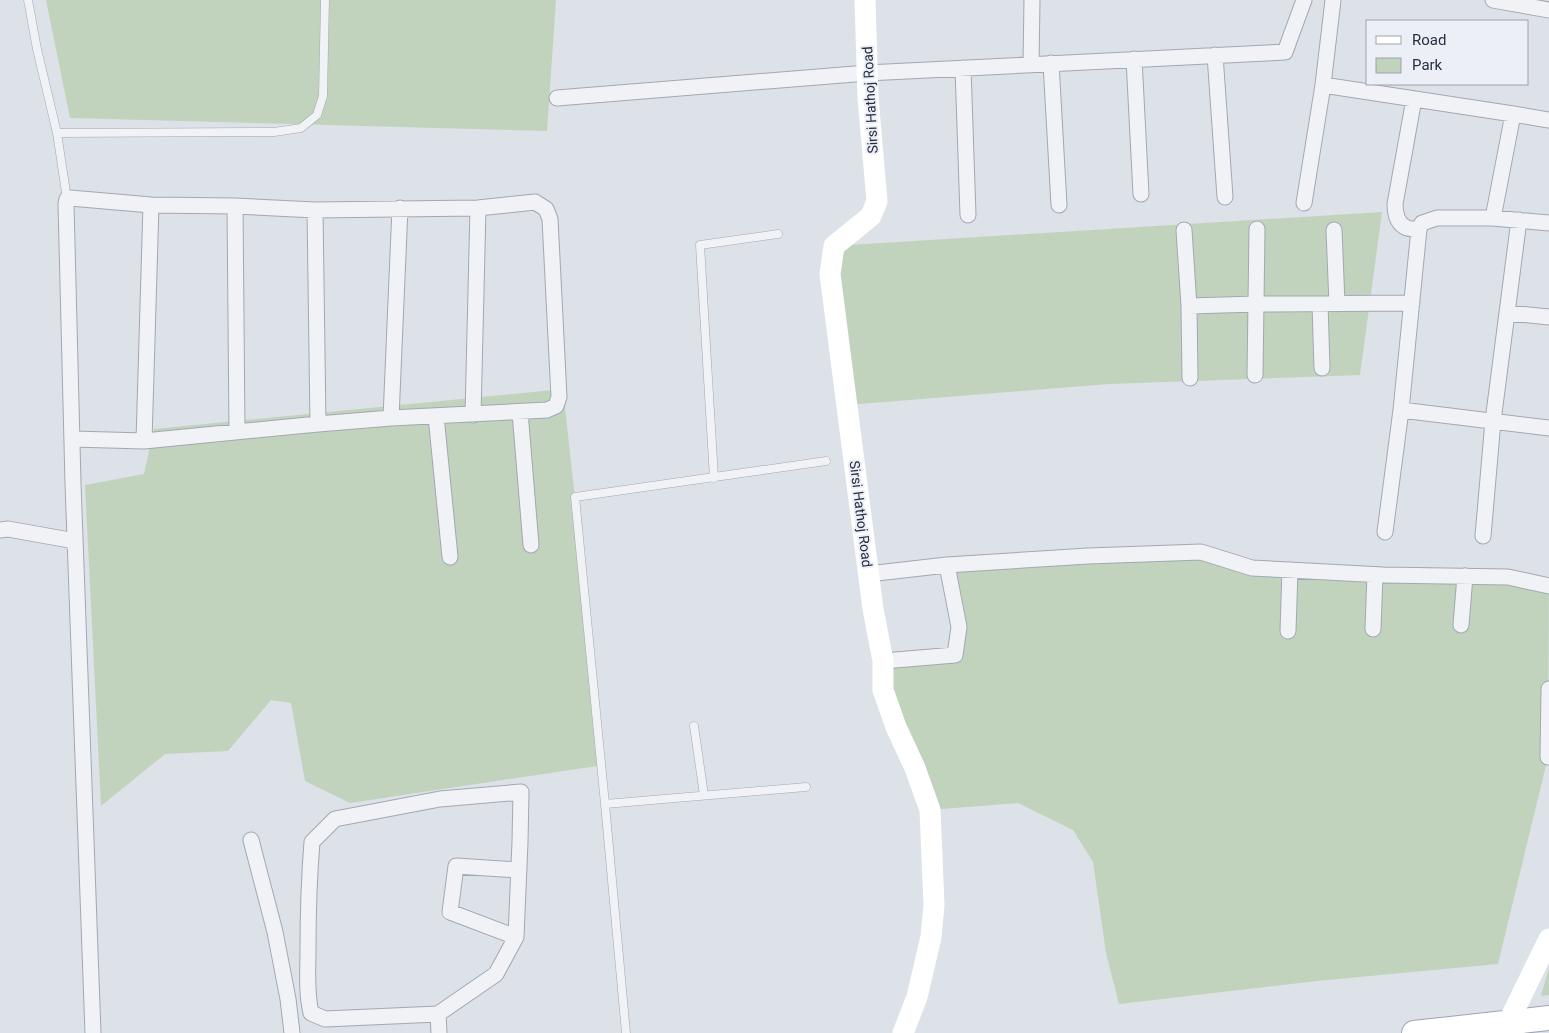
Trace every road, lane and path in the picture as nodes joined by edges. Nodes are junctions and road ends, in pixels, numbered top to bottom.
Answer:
1 (28, 0) edge
2 (325, 0) edge
3 (865, 0) edge
4 (1032, 0) edge
5 (1304, 0) edge
6 (1334, 0) edge
7 (1493, 0) edge
8 (1529, 4) edge
9 (1549, 10) edge
10 (1215, 55) junction
11 (1134, 59) junction
12 (1051, 63) junction
13 (1031, 64) junction
14 (963, 68) junction
15 (867, 73) junction
16 (1323, 85) junction
17 (556, 98) dead end
18 (1414, 99) junction
19 (1513, 114) junction
20 (1549, 120) edge
21 (57, 133) junction
22 (1141, 194) dead end
23 (1224, 197) dead end
24 (67, 199) junction
25 (1304, 203) dead end
26 (151, 205) junction
27 (1059, 205) dead end
28 (236, 206) junction
29 (400, 208) junction
30 (478, 208) junction
31 (314, 210) junction
32 (968, 215) dead end
33 (1493, 218) junction
34 (1519, 220) junction
35 (1549, 223) edge
36 (1257, 228) dead end
37 (1419, 229) junction
38 (1184, 230) dead end
39 (1334, 230) dead end
40 (778, 234) dead end
41 (1412, 303) junction
42 (1256, 304) junction
43 (1320, 304) junction
44 (1337, 304) junction
45 (1189, 306) junction
46 (1508, 313) junction
47 (1549, 317) edge
48 (1322, 368) dead end
49 (1254, 375) dead end
50 (1190, 378) dead end
51 (1401, 410) junction
52 (520, 412) junction
53 (473, 415) junction
54 (436, 416) junction
55 (391, 418) junction
56 (1494, 421) junction
57 (318, 424) junction
58 (1549, 428) edge
59 (236, 431) junction
60 (73, 439) junction
61 (144, 441) junction
62 (826, 461) dead end
63 (714, 478) junction
64 (0, 530) edge
65 (1385, 532) dead end
66 (1483, 536) dead end
67 (75, 541) junction
68 (531, 545) dead end
69 (450, 558) dead end
70 (947, 565) junction
71 (1290, 570) junction
72 (868, 574) junction
73 (1375, 575) junction
74 (1466, 576) junction
75 (1549, 586) edge
76 (1461, 625) dead end
77 (1373, 629) dead end
78 (1288, 631) dead end
79 (882, 661) junction
80 (1549, 689) edge
81 (694, 726) dead end
82 (1549, 756) edge
83 (806, 786) dead end
84 (704, 795) junction
85 (605, 804) junction
86 (251, 840) dead end
87 (519, 870) junction
88 (516, 937) junction
89 (1549, 939) edge
90 (438, 1014) junction
91 (1549, 1018) edge
92 (1507, 1028) edge
93 (92, 1033) edge
94 (292, 1033) edge
95 (439, 1033) edge
96 (626, 1033) edge
97 (903, 1033) edge
98 (1414, 1033) edge

1 - 21 lane
2 - 21 lane
3 - 15 street, Sirsi Hathoj Road
4 - 13 street
5 - 10 street
6 - 16 street
7 - 8 street
8 - 9 street
10 - 11 street
10 - 23 street
11 - 12 street
11 - 22 street
12 - 13 street
12 - 27 street
13 - 14 street
14 - 15 street
14 - 32 street
15 - 17 street
15 - 72 street, Sirsi Hathoj Road
16 - 18 street
16 - 25 street
18 - 19 street
18 - 37 street
19 - 20 street
19 - 33 street
21 - 24 lane
24 - 26 street
24 - 60 street
26 - 28 street
26 - 61 street
28 - 31 street
28 - 59 street
29 - 30 street
29 - 31 street
29 - 55 street
30 - 52 street
30 - 53 street
31 - 57 street
33 - 34 street
33 - 37 street
34 - 35 street
34 - 46 street
36 - 42 street
37 - 41 street
38 - 45 street
39 - 44 street
40 - 63 lane
41 - 44 street
41 - 51 street
42 - 43 street
42 - 45 street
42 - 49 street
43 - 44 street
43 - 48 street
45 - 50 street
46 - 47 street
46 - 56 street
51 - 56 street
51 - 65 street
52 - 53 street
52 - 68 street
53 - 54 street
54 - 55 street
54 - 69 street
55 - 57 street
56 - 58 street
56 - 66 street
57 - 59 street
59 - 61 street
60 - 61 street
60 - 67 street
62 - 63 lane
63 - 85 lane
64 - 67 street
67 - 93 street
70 - 71 street
70 - 72 street
70 - 79 street
71 - 73 street
71 - 78 street
72 - 79 street, Sirsi Hathoj Road
73 - 74 street
73 - 77 street
74 - 75 street
74 - 76 street
79 - 97 street, Sirsi Hathoj Road
80 - 82 street
81 - 84 lane
83 - 84 lane
84 - 85 lane
85 - 96 lane
86 - 94 street
87 - 88 street
87 - 88 street
87 - 90 street
88 - 90 street
89 - 92 street
90 - 95 street
91 - 92 main road
92 - 98 main road

